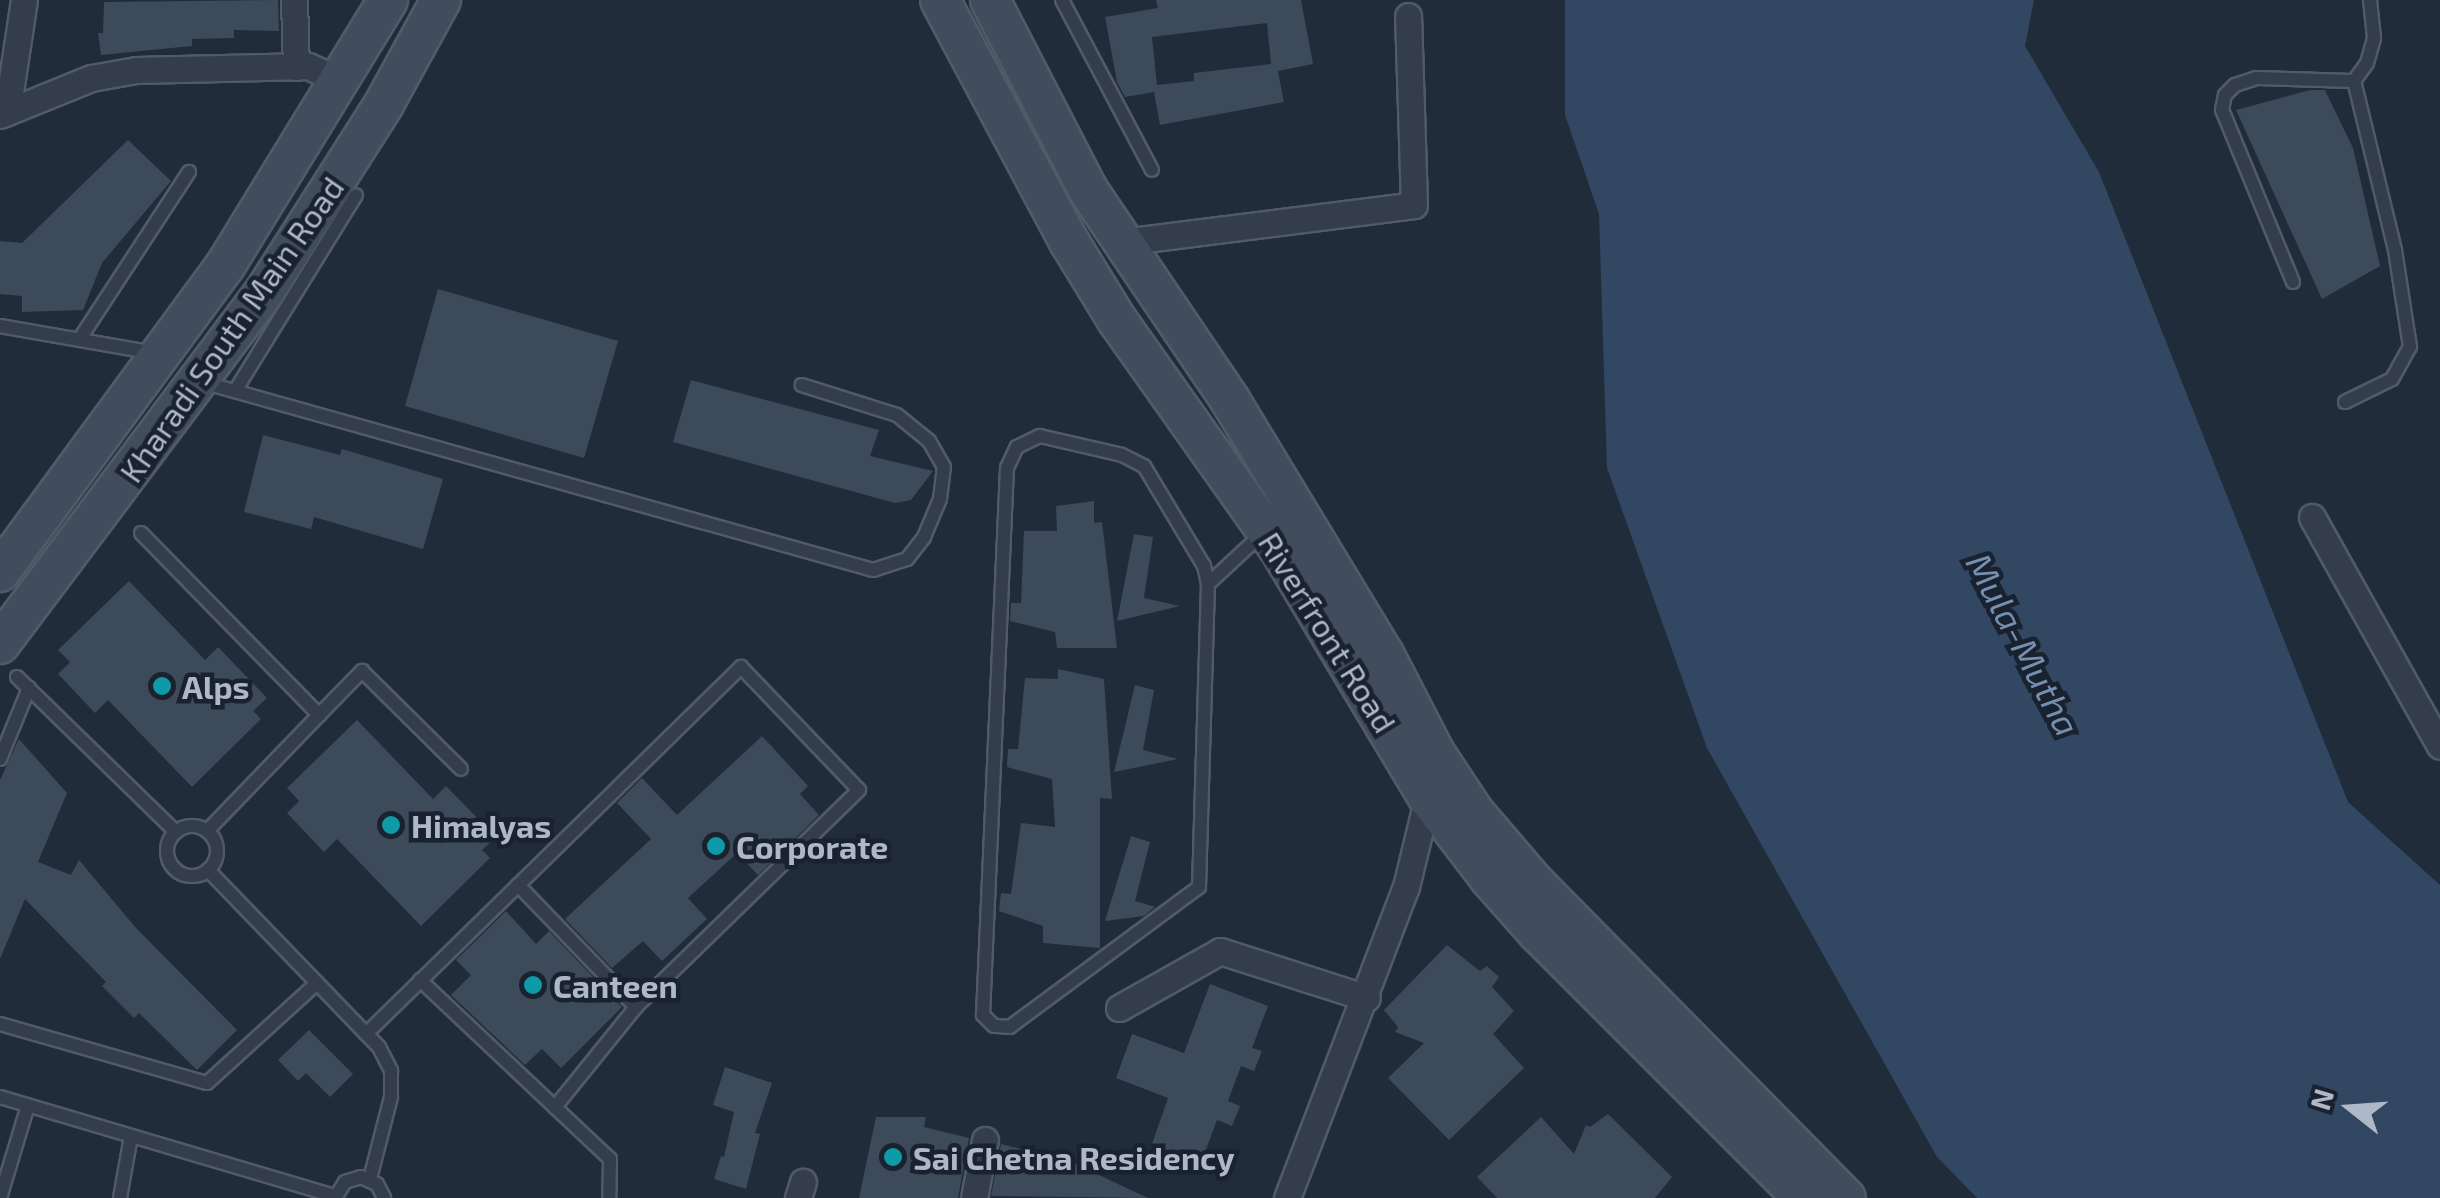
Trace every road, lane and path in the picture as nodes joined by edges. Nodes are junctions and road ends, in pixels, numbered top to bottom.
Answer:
1 (24, 0) edge
2 (294, 0) edge
3 (388, 0) edge
4 (441, 0) edge
5 (940, 0) edge
6 (990, 0) edge
7 (1062, 0) edge
8 (2370, 0) edge
9 (1408, 16) dead end
10 (296, 66) junction
11 (342, 81) junction
12 (2354, 81) junction
13 (4, 114) edge
14 (1152, 170) dead end
15 (190, 172) dead end
16 (356, 195) dead end
17 (1122, 242) junction
18 (2293, 282) dead end
19 (0, 326) edge
20 (78, 340) junction
21 (162, 355) junction
22 (802, 385) dead end
23 (217, 386) junction
24 (2346, 402) dead end
25 (2312, 516) dead end
26 (1266, 530) junction
27 (141, 532) dead end
28 (0, 572) edge
29 (1208, 584) junction
30 (8, 661) edge
31 (29, 688) junction
32 (319, 716) junction
33 (2440, 746) edge
34 (1435, 754) junction
35 (0, 760) edge
36 (461, 769) dead end
37 (1428, 798) junction
38 (176, 832) junction
39 (207, 832) junction
40 (208, 870) junction
41 (518, 885) junction
42 (420, 980) junction
43 (317, 983) junction
44 (1367, 998) junction
45 (636, 1008) junction
46 (1119, 1008) dead end
47 (0, 1024) edge
48 (366, 1034) junction
49 (0, 1097) edge
50 (28, 1106) junction
51 (554, 1107) junction
52 (131, 1136) junction
53 (985, 1140) dead end
54 (370, 1179) junction
55 (335, 1197) edge
56 (0, 1198) edge
57 (120, 1198) edge
58 (384, 1198) edge
59 (609, 1198) edge
60 (974, 1198) edge
61 (1287, 1198) edge
62 (1803, 1198) edge
63 (1846, 1198) edge

1 - 13 street
2 - 10 street
3 - 11 street, Kharadi South Main Road
4 - 23 street, Kharadi South Main Road
5 - 26 street, Riverfront Road
6 - 17 street, Riverfront Road
7 - 14 lane
8 - 12 lane
9 - 17 street
10 - 11 street
10 - 13 street
11 - 21 street, Kharadi South Main Road
12 - 18 lane
12 - 24 lane
15 - 20 lane
16 - 23 lane
17 - 34 street, Riverfront Road
19 - 20 lane
20 - 21 lane
21 - 28 street, Kharadi South Main Road
22 - 23 lane
23 - 30 street, Kharadi South Main Road
25 - 33 street
26 - 29 lane
26 - 37 street, Riverfront Road
27 - 32 lane
29 - 29 lane
30 - 31 lane
31 - 35 lane
31 - 38 lane
32 - 36 lane
32 - 39 lane
34 - 37 street
34 - 63 street, Riverfront Road
37 - 44 street
37 - 62 street, Riverfront Road
38 - 39 lane
38 - 40 lane
39 - 40 lane
40 - 43 lane
41 - 42 lane
41 - 45 lane
41 - 45 lane
42 - 48 lane
42 - 51 lane
43 - 47 lane
43 - 48 lane
44 - 46 street
44 - 61 street
45 - 51 lane
48 - 54 lane
49 - 50 lane
50 - 52 lane
50 - 56 lane
51 - 59 lane
52 - 55 lane
52 - 57 lane
53 - 60 street
54 - 55 lane
54 - 58 lane

